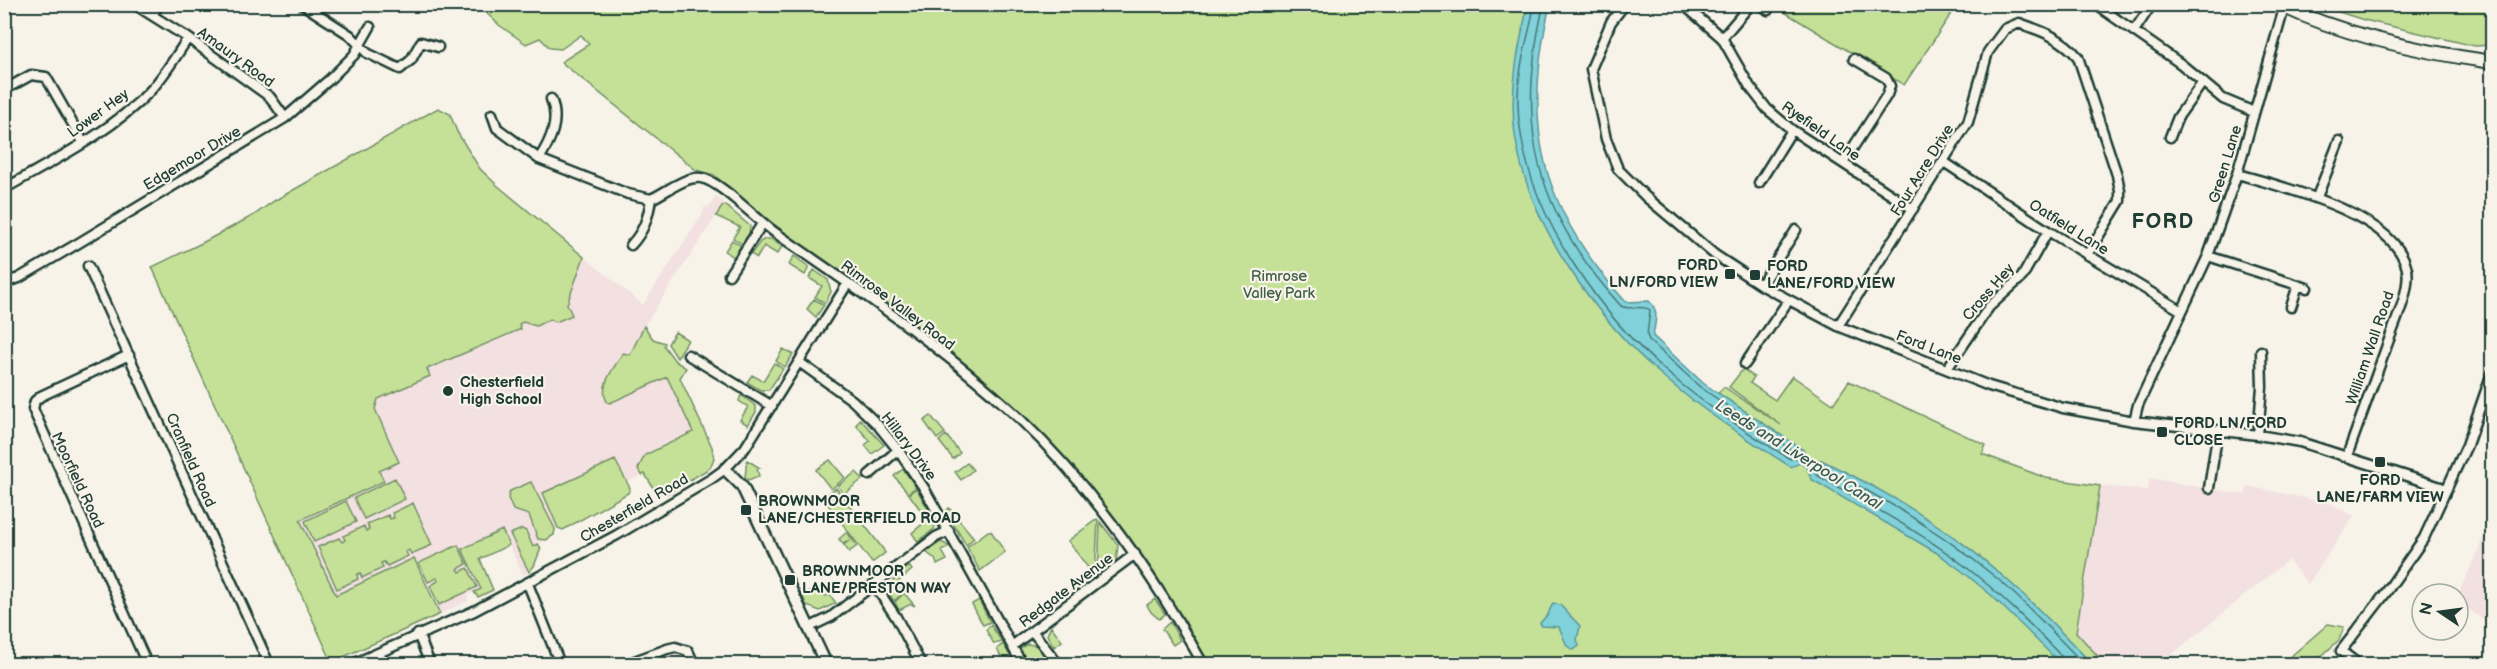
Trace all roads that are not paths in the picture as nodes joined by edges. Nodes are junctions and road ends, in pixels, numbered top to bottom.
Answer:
1 (134, 4) edge
2 (159, 4) edge
3 (302, 4) edge
4 (489, 4) edge
5 (496, 4) edge
6 (1625, 4) edge
7 (1683, 4) edge
8 (1751, 4) edge
9 (2095, 4) edge
10 (2152, 4) edge
11 (2281, 6) edge
12 (152, 15) junction
13 (370, 27) dead end
14 (2134, 31) junction
15 (188, 38) junction
16 (1722, 38) junction
17 (359, 45) junction
18 (438, 46) dead end
19 (1854, 59) dead end
20 (2493, 62) edge
21 (2203, 82) junction
22 (4, 90) edge
23 (551, 99) dead end
24 (2254, 112) junction
25 (492, 114) dead end
26 (285, 118) junction
27 (1792, 130) junction
28 (2170, 137) dead end
29 (2339, 141) dead end
30 (84, 142) junction
31 (539, 159) junction
32 (1944, 162) junction
33 (1843, 163) junction
34 (2237, 174) junction
35 (1758, 183) dead end
36 (4, 189) edge
37 (2317, 197) junction
38 (651, 199) junction
39 (1913, 209) junction
40 (762, 224) junction
41 (1796, 230) dead end
42 (2048, 231) junction
43 (632, 245) dead end
44 (2088, 255) junction
45 (2208, 256) junction
46 (88, 266) dead end
47 (729, 275) dead end
48 (4, 283) edge
49 (848, 283) junction
50 (1761, 285) junction
51 (1788, 302) junction
52 (2291, 307) dead end
53 (2182, 311) junction
54 (1838, 326) junction
55 (2261, 351) dead end
56 (129, 355) junction
57 (688, 355) dead end
58 (799, 362) junction
59 (1745, 364) dead end
60 (1947, 369) junction
61 (2493, 373) edge
62 (772, 406) junction
63 (2134, 421) junction
64 (2218, 430) junction
65 (2258, 435) junction
66 (898, 450) junction
67 (2347, 456) junction
68 (726, 469) junction
69 (869, 475) dead end
70 (2209, 488) dead end
71 (2447, 489) junction
72 (949, 531) junction
73 (1136, 554) junction
74 (528, 584) junction
75 (875, 586) junction
76 (808, 628) junction
77 (1033, 632) junction
78 (418, 634) junction
79 (1012, 646) junction
80 (147, 664) edge
81 (269, 664) edge
82 (353, 664) edge
83 (430, 664) edge
84 (560, 664) edge
85 (626, 664) edge
86 (694, 664) edge
87 (826, 664) edge
88 (921, 664) edge
89 (1022, 664) edge
90 (1058, 664) edge
91 (1203, 664) edge
92 (2358, 664) edge

1 - 12 street, Amaury Road
2 - 12 street
3 - 17 street
4 - 5 street
6 - 50 street, Ford Lane
7 - 16 street, Ryefield Lane
8 - 16 street
9 - 14 street
10 - 14 street
11 - 20 main road
11 - 24 street, Green Lane
12 - 15 street, Amaury Road
13 - 17 street, Edgemoor Drive
14 - 21 street
15 - 26 street, Amaury Road
15 - 30 street, Lower Hey
16 - 27 street, Ryefield Lane
17 - 18 street
17 - 26 street, Edgemoor Drive
19 - 33 street
21 - 24 street
21 - 28 street
22 - 30 street
23 - 31 street
24 - 34 street, Green Lane
25 - 31 street
26 - 48 street, Edgemoor Drive
27 - 33 street, Ryefield Lane
27 - 35 street
29 - 37 street
30 - 36 street, Lower Hey
31 - 38 street
32 - 39 street, Four Acre Drive
32 - 42 street, Oatfield Lane
32 - 44 street, Four Acre Drive
33 - 39 street, Ryefield Lane
34 - 37 street, William Wall Road
34 - 45 street, Green Lane
37 - 67 street, William Wall Road
38 - 40 street, Rimrose Valley Road
38 - 43 street
39 - 54 street, Four Acre Drive
40 - 47 street
40 - 49 street, Rimrose Valley Road
41 - 50 street
42 - 44 street, Oatfield Lane
42 - 60 street, Cross Hey
44 - 53 street, Oatfield Lane
45 - 52 street
45 - 53 street, Green Lane
46 - 56 street, Cranfield Road
49 - 58 street, Chesterfield Road
49 - 73 street, Rimrose Valley Road
50 - 51 street, Ford Lane
51 - 54 street, Ford Lane
51 - 59 street
53 - 63 street, Green Lane
54 - 60 street, Ford Lane
55 - 65 street
56 - 80 street, Moorfield Road
56 - 81 street, Cranfield Road
57 - 62 street
58 - 62 street, Chesterfield Road
58 - 66 street, Hillary Drive
60 - 63 street, Ford Lane
61 - 71 street
62 - 68 street, Chesterfield Road
63 - 64 street, Ford Lane
64 - 65 street, Ford Lane
64 - 70 street
65 - 67 street, Ford Lane
66 - 69 street
66 - 72 street, Hillary Drive
67 - 71 street, Ford Lane
68 - 74 street, Chesterfield Road
68 - 76 street
71 - 92 street
72 - 75 street
72 - 79 street, Hillary Drive
73 - 77 street, Redgate Avenue
73 - 91 street, Rimrose Valley Road
74 - 78 street, Chesterfield Road
74 - 84 street
75 - 76 street
75 - 88 street
76 - 87 street
77 - 79 street, Redgate Avenue
77 - 90 street
78 - 82 street, Chesterfield Road
78 - 83 street
79 - 89 street, Hillary Drive
85 - 86 street

